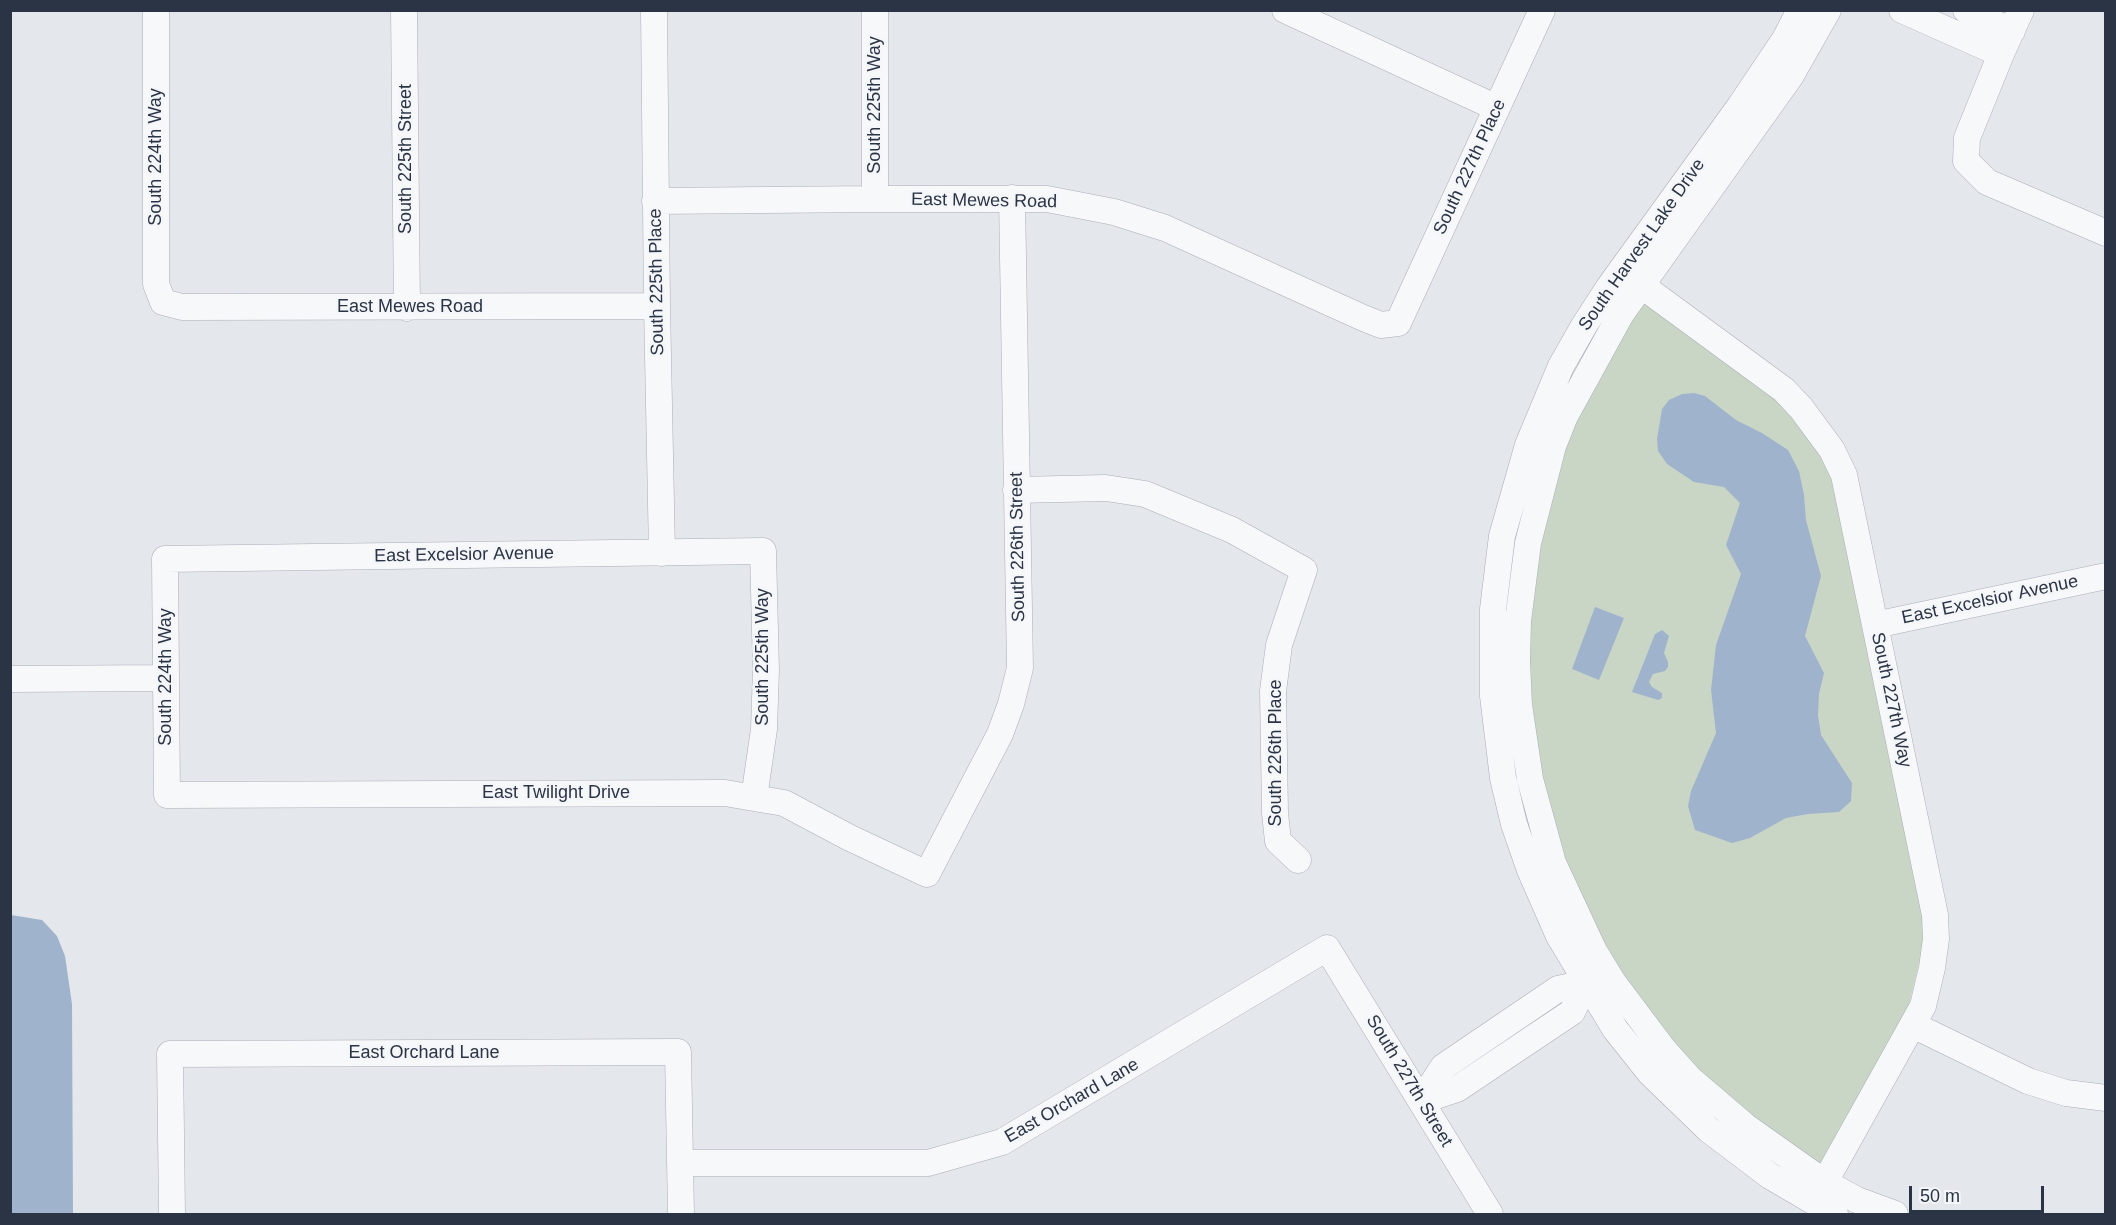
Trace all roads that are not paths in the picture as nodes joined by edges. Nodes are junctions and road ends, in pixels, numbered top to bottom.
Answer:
1 (156, 10) edge
2 (404, 10) edge
3 (654, 10) edge
4 (875, 10) edge
5 (1285, 10) edge
6 (1542, 10) edge
7 (1800, 10) edge
8 (1828, 10) edge
9 (1902, 10) edge
10 (1966, 10) edge
11 (2017, 20) edge
12 (2001, 54) junction
13 (1497, 108) junction
14 (1012, 198) junction
15 (875, 199) junction
16 (655, 201) junction
17 (2106, 233) edge
18 (1621, 271) junction
19 (1642, 286) junction
20 (163, 302) joint
21 (657, 306) junction
22 (407, 308) junction
23 (1398, 323) joint
24 (1016, 490) junction
25 (763, 551) joint
26 (662, 553) junction
27 (165, 559) joint
28 (2106, 576) edge
29 (1875, 625) junction
30 (166, 678) junction
31 (10, 679) edge
32 (167, 795) joint
33 (754, 798) junction
34 (1298, 860) dead end
35 (927, 874) joint
36 (1328, 948) joint
37 (1596, 977) junction
38 (1913, 1025) junction
39 (1496, 1031) junction
40 (1512, 1054) junction
41 (2106, 1098) edge
42 (1421, 1101) junction
43 (680, 1163) junction
44 (1824, 1200) edge
45 (172, 1215) edge
46 (681, 1215) edge
47 (1490, 1215) edge
48 (1894, 1215) edge

1 - 20 street, South 224th Way
2 - 22 street, South 225th Street
3 - 16 street, South 225th Place
4 - 15 street, South 225th Way
5 - 13 street
6 - 13 street, South 227th Place
7 - 18 street, South Harvest Lake Drive
8 - 19 street, South Harvest Lake Drive
9 - 12 street
10 - 11 street
11 - 12 street
12 - 17 street
13 - 23 street, South 227th Place
14 - 15 street, East Mewes Road
14 - 23 street, East Mewes Road
14 - 24 street, South 226th Street
15 - 16 street, East Mewes Road
16 - 21 street, South 225th Place
18 - 19 street, South 227th Way
18 - 37 street, South Harvest Lake Drive
19 - 29 street, South 227th Way
19 - 37 street, South Harvest Lake Drive
20 - 22 street, East Mewes Road
21 - 22 street, East Mewes Road
21 - 26 street, South 225th Place
24 - 34 street, South 226th Place
24 - 35 street, South 226th Street
25 - 26 street, East Excelsior Avenue
25 - 33 street, South 225th Way
26 - 27 street, East Excelsior Avenue
27 - 30 street, South 224th Way
28 - 29 street, East Excelsior Avenue
29 - 38 street, South 227th Way
30 - 31 street
30 - 32 street, South 224th Way
32 - 33 street, East Twilight Drive
33 - 35 street, East Twilight Drive
36 - 42 street, South 227th Street
36 - 43 street, East Orchard Lane
37 - 39 street
37 - 40 street
37 - 44 street, South Harvest Lake Drive
38 - 41 street
38 - 44 street, South 227th Way
39 - 40 street
39 - 42 street
40 - 42 street
42 - 47 street, South 227th Street
43 - 45 street, East Orchard Lane
43 - 46 street
44 - 48 street, South Harvest Lake Drive

